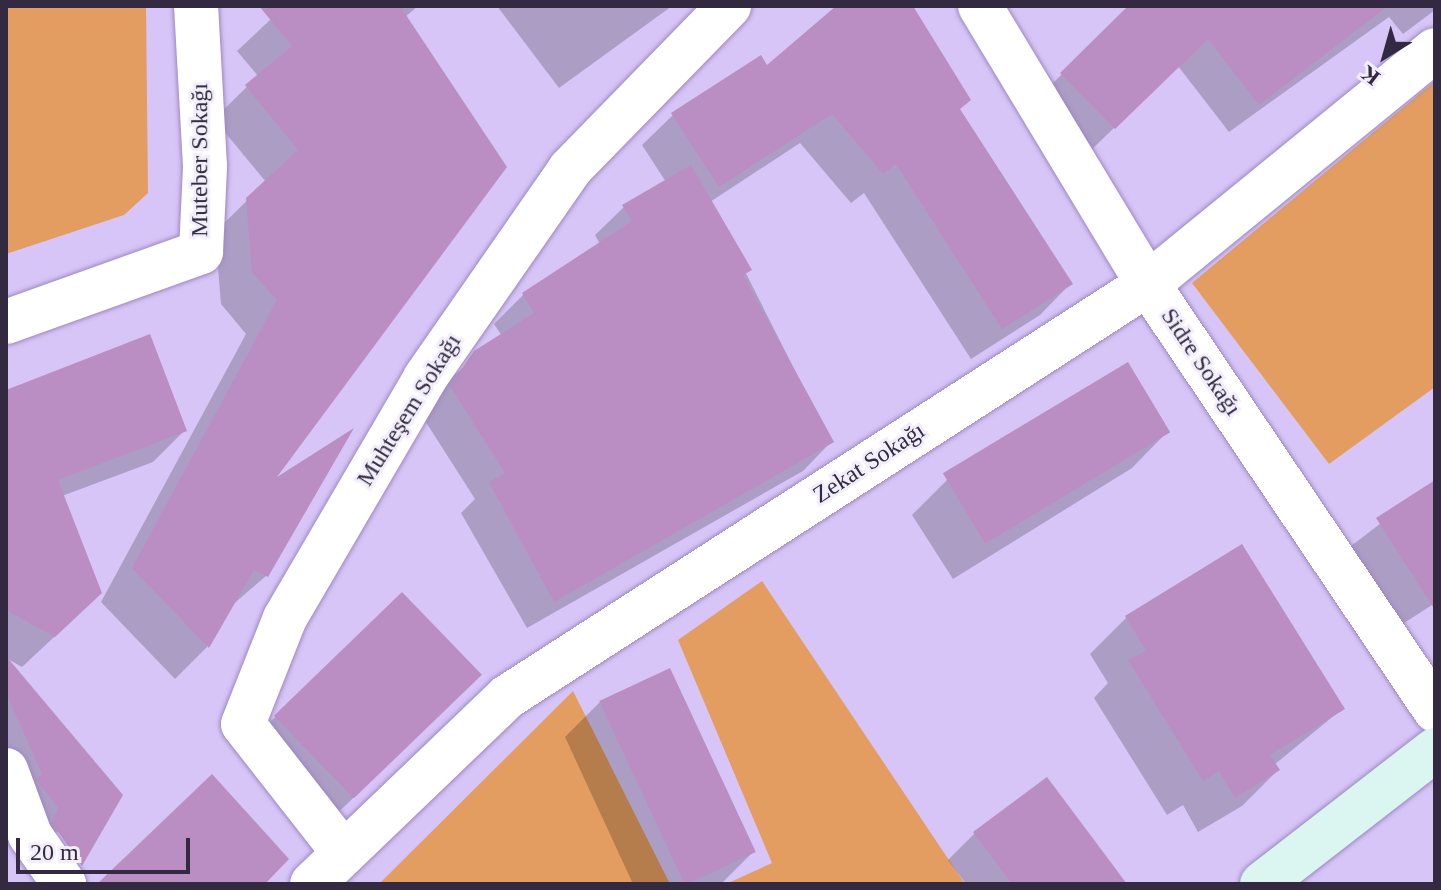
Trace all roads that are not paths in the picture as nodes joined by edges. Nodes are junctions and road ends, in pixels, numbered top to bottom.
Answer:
1 (196, 6) edge
2 (729, 6) edge
3 (980, 6) edge
4 (1435, 50) edge
5 (1148, 284) junction
6 (6, 322) edge
7 (1435, 710) edge
8 (1435, 750) edge
9 (6, 770) edge
10 (343, 852) junction
11 (64, 884) edge
12 (312, 884) edge
13 (1262, 884) edge

1 - 6 street, Muteber Sokağı
2 - 10 street, Muhteşem Sokağı
3 - 5 street, Sidre Sokağı
4 - 5 street, Zekat Sokağı
5 - 7 street, Sidre Sokağı
5 - 10 street, Zekat Sokağı
8 - 13 main road
9 - 11 street
10 - 12 street, Zekat Sokağı

